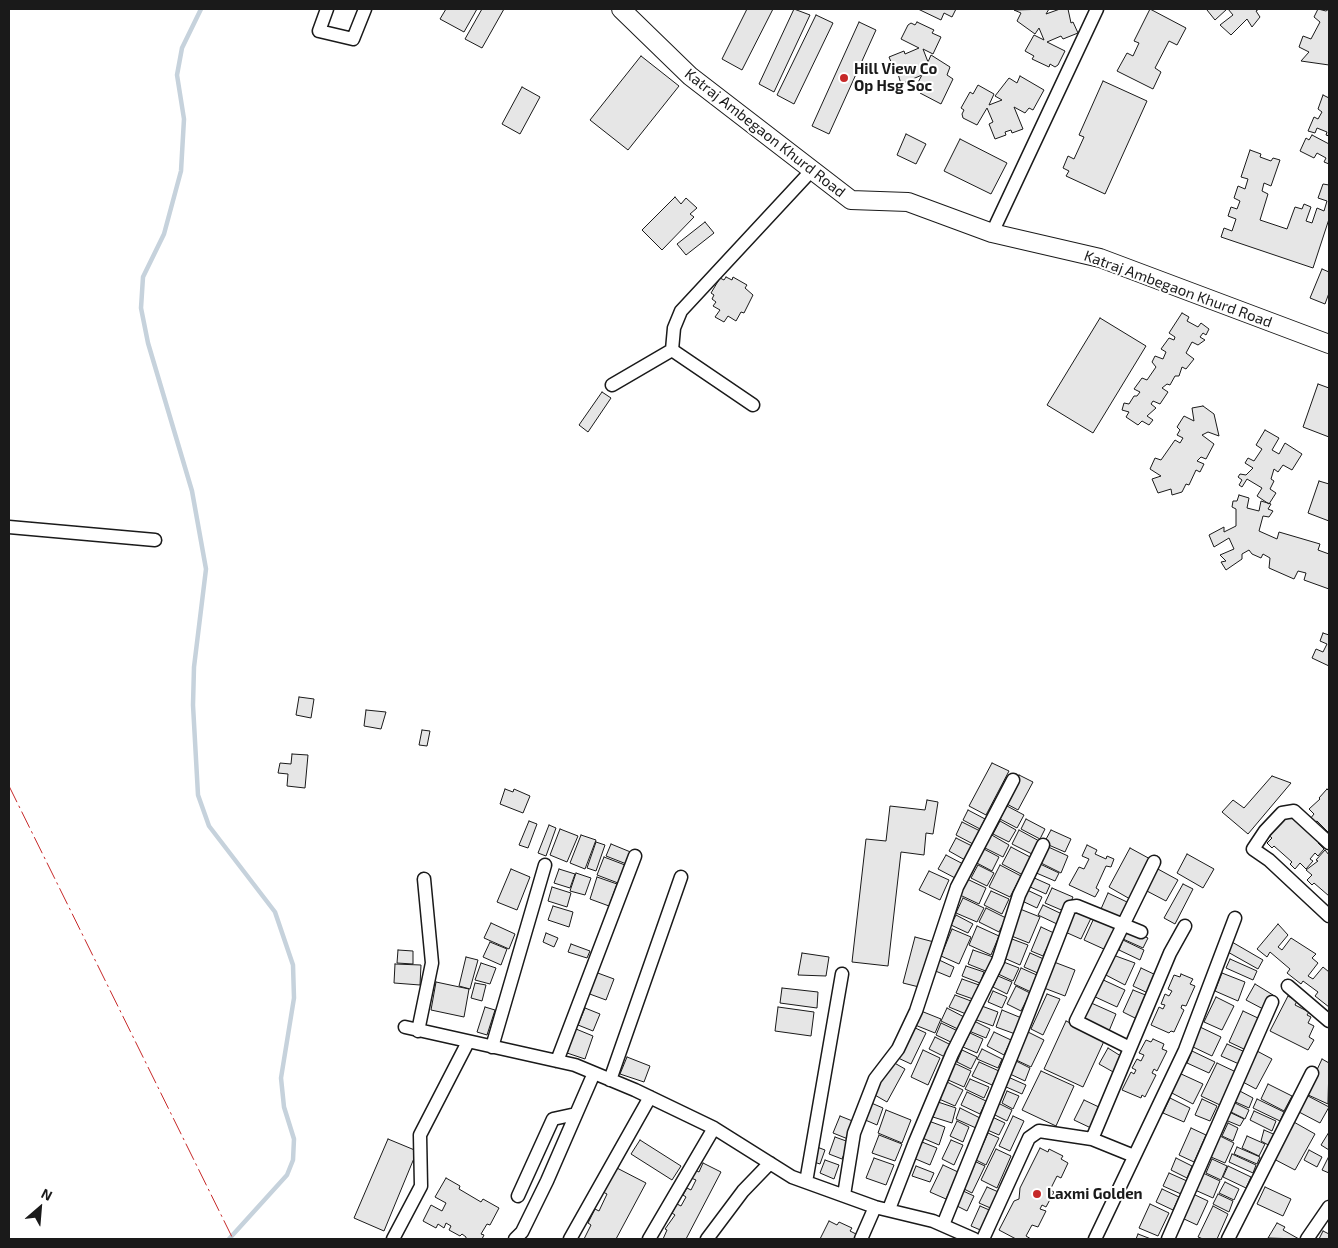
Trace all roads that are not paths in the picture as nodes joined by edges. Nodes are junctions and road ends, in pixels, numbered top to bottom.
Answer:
1 (327, 9) edge
2 (365, 9) edge
3 (621, 9) edge
4 (1098, 9) edge
5 (812, 170) junction
6 (992, 233) junction
7 (1329, 344) edge
8 (672, 350) junction
9 (612, 386) dead end
10 (753, 405) dead end
11 (9, 527) edge
12 (155, 540) dead end
13 (1013, 780) dead end
14 (1329, 842) edge
15 (1043, 845) dead end
16 (634, 856) dead end
17 (1154, 862) dead end
18 (545, 865) dead end
19 (681, 877) dead end
20 (424, 879) dead end
21 (1329, 916) edge
22 (1236, 918) dead end
23 (1122, 924) junction
24 (1184, 926) dead end
25 (1141, 932) dead end
26 (842, 974) dead end
27 (1288, 986) dead end
28 (1272, 1002) dead end
29 (1329, 1020) edge
30 (405, 1028) dead end
31 (418, 1031) junction
32 (468, 1042) junction
33 (492, 1047) junction
34 (1130, 1048) junction
35 (558, 1061) junction
36 (594, 1073) junction
37 (1312, 1073) dead end
38 (610, 1080) junction
39 (650, 1098) junction
40 (576, 1114) junction
41 (714, 1128) junction
42 (1092, 1140) junction
43 (1134, 1156) junction
44 (770, 1163) junction
45 (806, 1182) junction
46 (844, 1195) junction
47 (518, 1196) dead end
48 (1329, 1207) edge
49 (875, 1208) junction
50 (889, 1209) junction
51 (943, 1225) junction
52 (393, 1239) edge
53 (516, 1239) edge
54 (570, 1239) edge
55 (649, 1239) edge
56 (707, 1239) edge
57 (862, 1239) edge
58 (974, 1239) edge
59 (983, 1239) edge
60 (1095, 1239) edge
61 (1168, 1239) edge
62 (1228, 1239) edge
63 (1307, 1239) edge

1 - 2 street
3 - 5 street, Katraj Ambegaon Khurd Road
4 - 6 street
5 - 6 street, Katraj Ambegaon Khurd Road
5 - 8 street
6 - 7 street, Katraj Ambegaon Khurd Road
8 - 9 street
8 - 10 street
11 - 12 street
13 - 46 street
14 - 21 street
15 - 50 street
16 - 35 street
17 - 23 street
18 - 33 street
19 - 38 street
20 - 31 street
22 - 43 street
23 - 25 street
23 - 34 street
23 - 51 street
24 - 34 street
26 - 45 street
27 - 29 street
28 - 61 street
30 - 31 street
31 - 32 street
32 - 33 street
32 - 52 street
33 - 35 street
34 - 42 street
35 - 36 street
36 - 38 street
36 - 40 street
37 - 62 street
38 - 39 street
39 - 41 street
39 - 54 street
40 - 47 street
40 - 53 street
41 - 44 street
41 - 55 street
42 - 43 street
42 - 59 street
43 - 60 street
44 - 45 street
44 - 56 street
45 - 46 street
46 - 49 street
48 - 63 street
49 - 50 street
49 - 57 street
50 - 51 street
51 - 58 street

